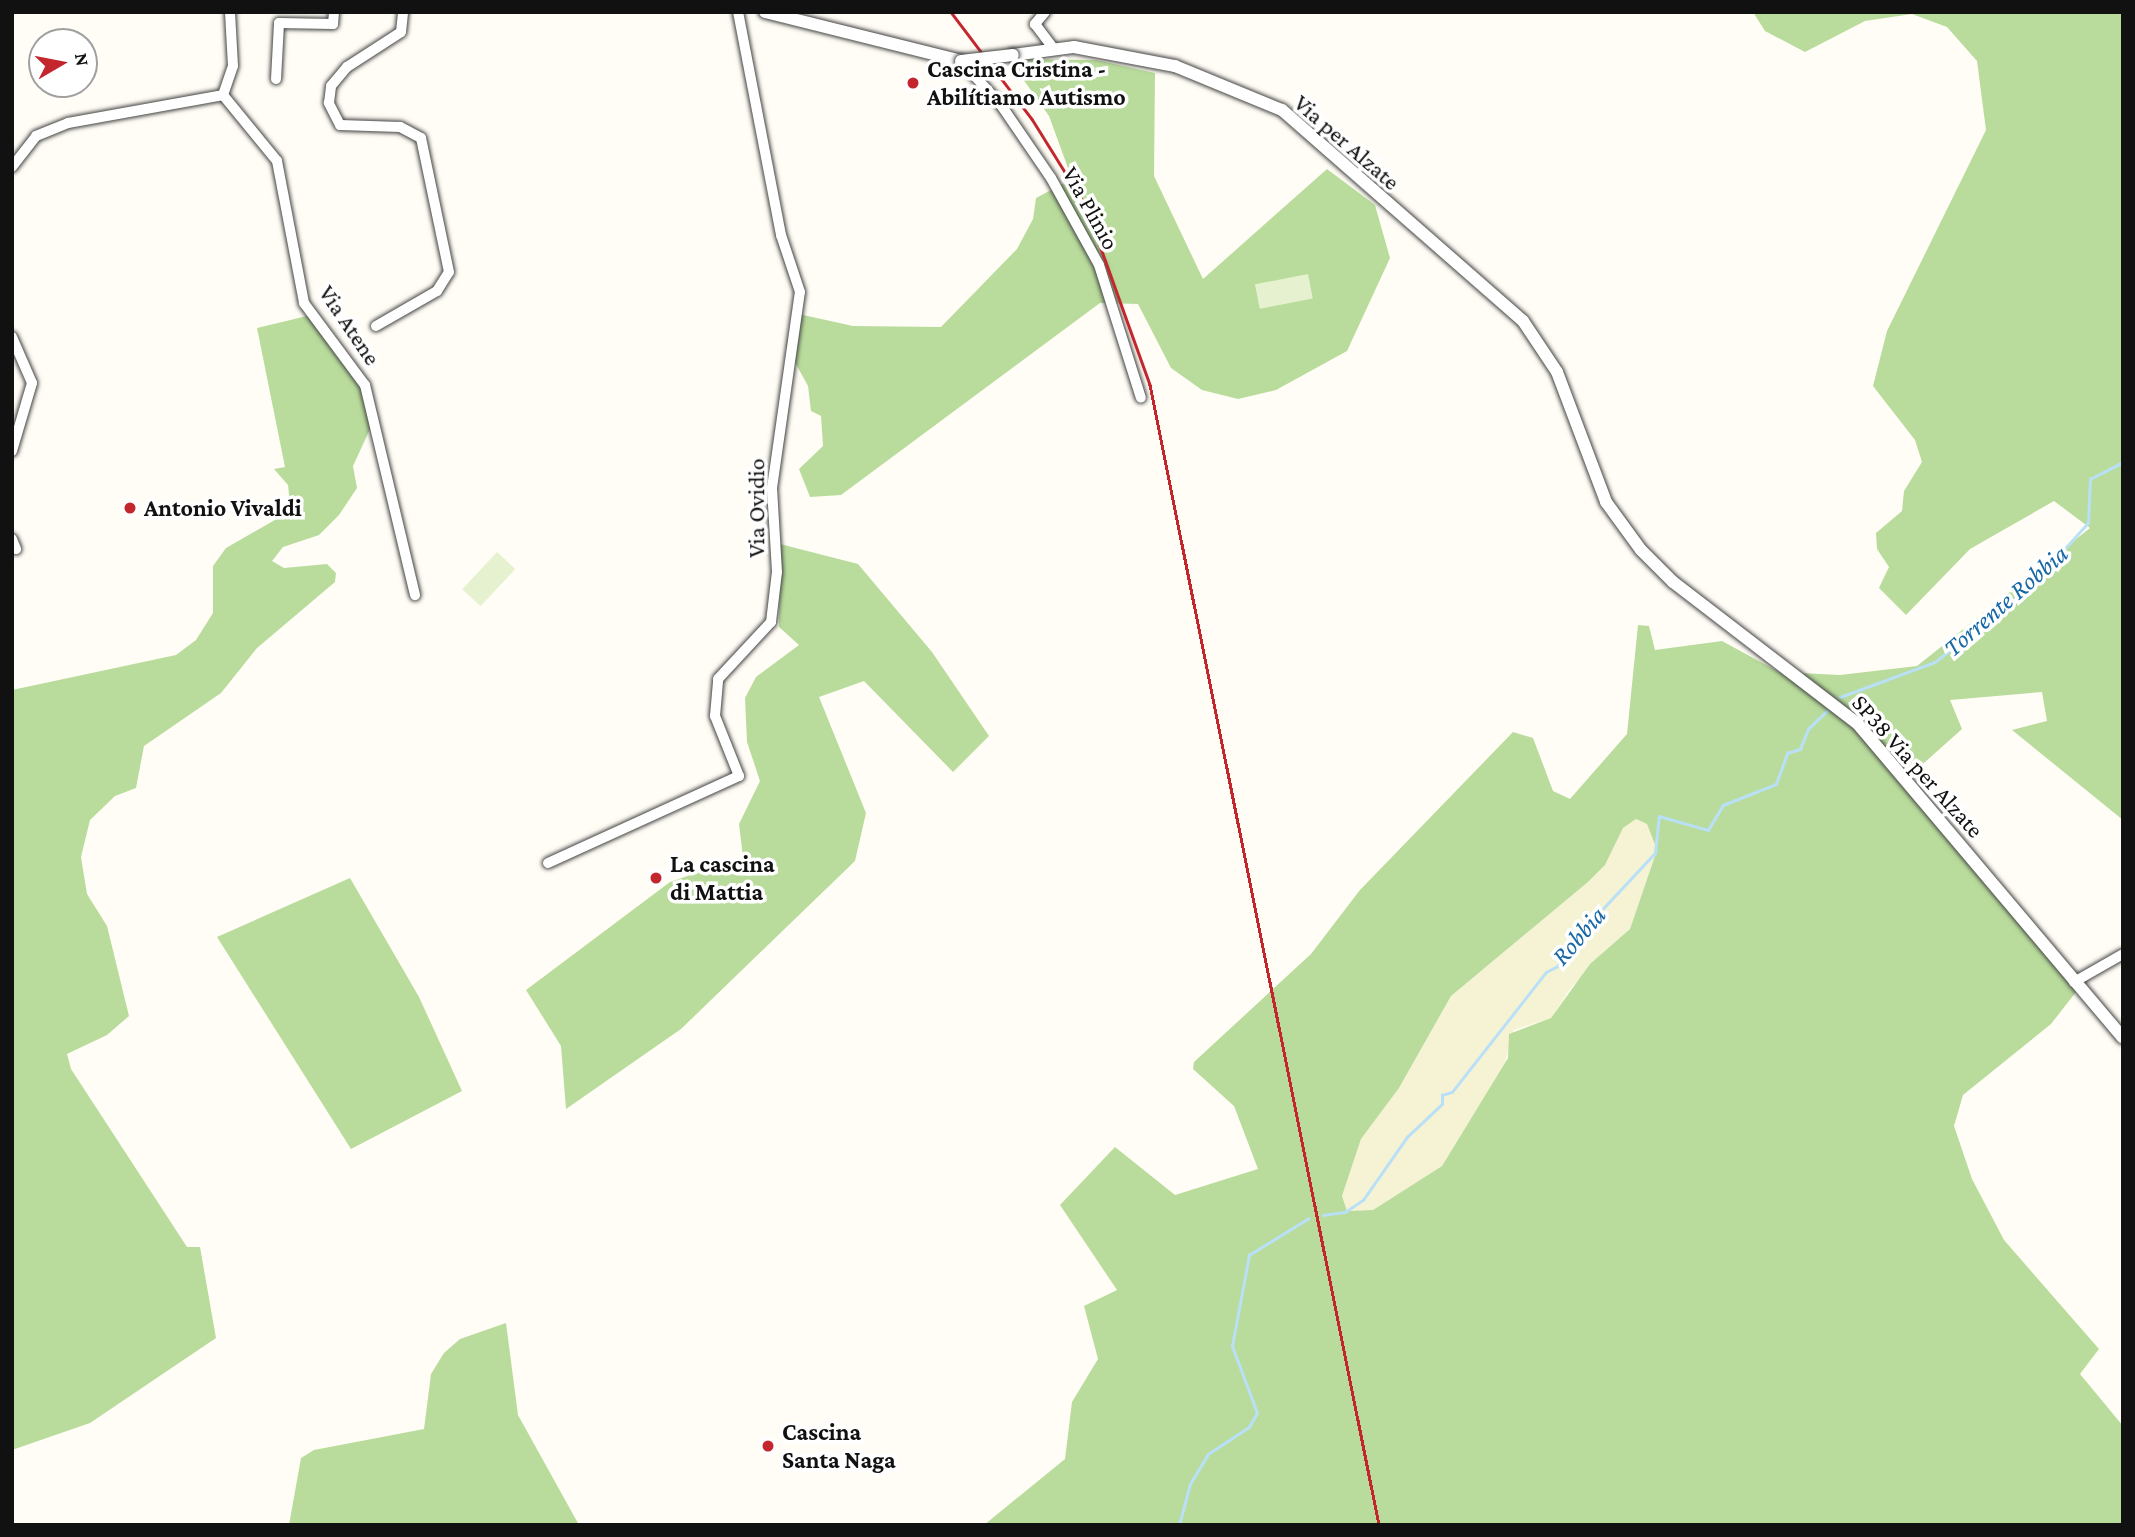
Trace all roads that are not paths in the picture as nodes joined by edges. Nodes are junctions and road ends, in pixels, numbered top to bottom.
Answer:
1 (230, 12) edge
2 (334, 12) edge
3 (403, 12) edge
4 (738, 12) edge
5 (765, 12) edge
6 (1045, 12) edge
7 (1054, 50) junction
8 (961, 61) junction
9 (276, 79) dead end
10 (223, 95) junction
11 (12, 167) edge
12 (376, 326) dead end
13 (12, 337) edge
14 (1141, 398) dead end
15 (12, 451) edge
16 (1621, 525) joint
17 (415, 595) dead end
18 (548, 863) dead end
19 (2123, 954) edge
20 (2074, 982) junction
21 (2123, 1038) edge

1 - 10 street
2 - 9 street
3 - 12 street
4 - 18 street, Via Ovidio
5 - 8 street, Via per Alzate
6 - 7 street
7 - 8 street, Via per Alzate, bridge
7 - 16 street, Via per Alzate
8 - 14 street, Via Plinio
10 - 11 street
10 - 17 street, Via Atene
13 - 15 street
16 - 20 street, SP38 Via per Alzate
19 - 20 street
20 - 21 street, SP38 Via per Alzate

